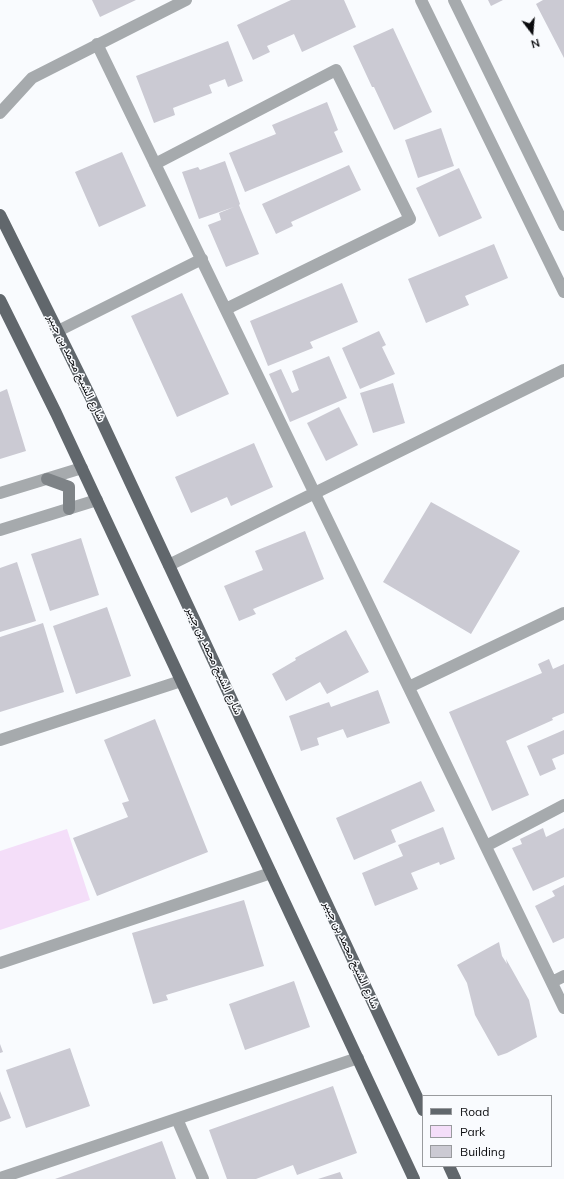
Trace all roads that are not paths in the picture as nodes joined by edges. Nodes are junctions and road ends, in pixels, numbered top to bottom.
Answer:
1 (186, 0) edge
2 (421, 0) edge
3 (454, 0) edge
4 (97, 44) junction
5 (0, 113) edge
6 (155, 164) junction
7 (0, 215) edge
8 (564, 225) edge
9 (202, 259) junction
10 (564, 292) edge
11 (0, 300) edge
12 (226, 309) junction
13 (58, 331) junction
14 (564, 370) edge
15 (82, 468) junction
16 (47, 478) junction
17 (0, 493) edge
18 (315, 494) junction
19 (97, 500) junction
20 (69, 509) junction
21 (0, 530) edge
22 (169, 565) junction
23 (564, 613) edge
24 (181, 681) junction
25 (409, 687) junction
26 (0, 740) edge
27 (564, 805) edge
28 (486, 846) junction
29 (271, 872) junction
30 (0, 963) edge
31 (564, 976) edge
32 (552, 982) junction
33 (564, 1008) edge
34 (358, 1058) junction
35 (422, 1108) edge
36 (177, 1119) junction
37 (449, 1167) edge
38 (0, 1178) edge
39 (203, 1179) edge
40 (414, 1179) edge
41 (455, 1179) edge

1 - 4 street
2 - 10 street
3 - 8 street
4 - 5 street
4 - 6 street
6 - 9 street
6 - 12 street
7 - 13 main road, شارع الشيخ محمد بن جبير
9 - 12 street
9 - 13 street
11 - 15 main road
12 - 18 street
13 - 22 main road, شارع الشيخ محمد بن جبير
14 - 18 street
15 - 16 street
15 - 19 main road
16 - 17 street
16 - 20 main road
18 - 22 street
18 - 25 street
19 - 20 street
19 - 24 main road
20 - 21 street
22 - 35 main road, شارع الشيخ محمد بن جبير
23 - 25 street
24 - 26 street
24 - 29 main road
25 - 28 street
27 - 28 street
28 - 32 street
29 - 30 street
29 - 34 main road
31 - 32 street
32 - 33 street
34 - 36 street
34 - 40 main road
36 - 38 street
36 - 39 street
37 - 41 main road

